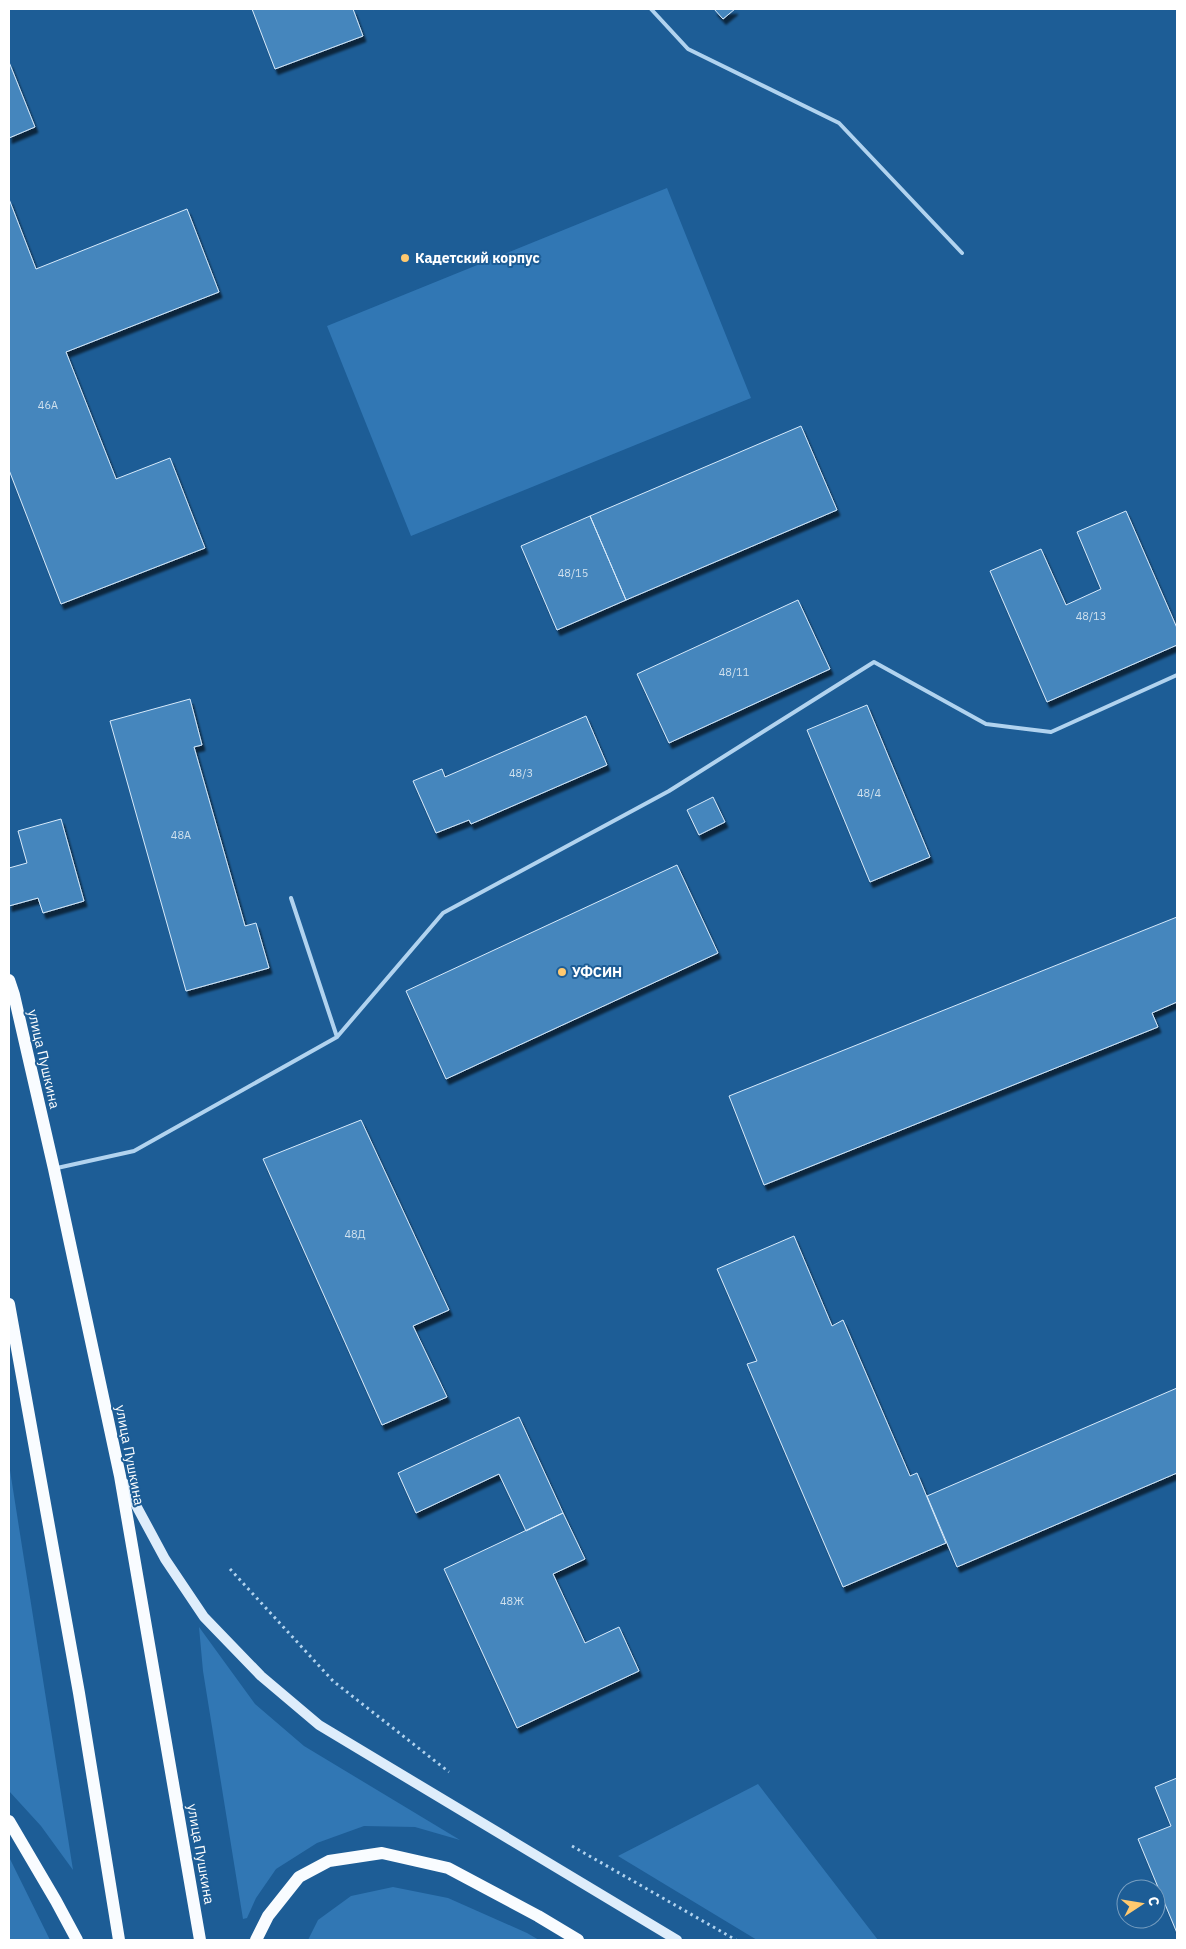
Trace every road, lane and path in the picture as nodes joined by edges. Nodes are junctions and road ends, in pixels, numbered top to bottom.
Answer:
1 (652, 9) edge
2 (962, 253) dead end
3 (1177, 675) edge
4 (291, 898) dead end
5 (9, 980) edge
6 (337, 1037) junction
7 (54, 1169) junction
8 (9, 1304) edge
9 (120, 1476) junction
10 (230, 1569) dead end
11 (456, 1778) dead end
12 (9, 1821) edge
13 (564, 1841) dead end
14 (77, 1940) edge
15 (119, 1940) edge
16 (200, 1940) edge
17 (256, 1940) edge
18 (578, 1940) edge
19 (676, 1940) edge
20 (736, 1940) edge

1 - 2 lane
3 - 6 lane
4 - 6 lane
5 - 7 main road, улица Пушкина
6 - 7 lane
7 - 9 main road, улица Пушкина
8 - 15 main road
9 - 16 main road, улица Пушкина
9 - 19 main road
10 - 11 path
12 - 14 main road
13 - 20 path
17 - 18 main road

